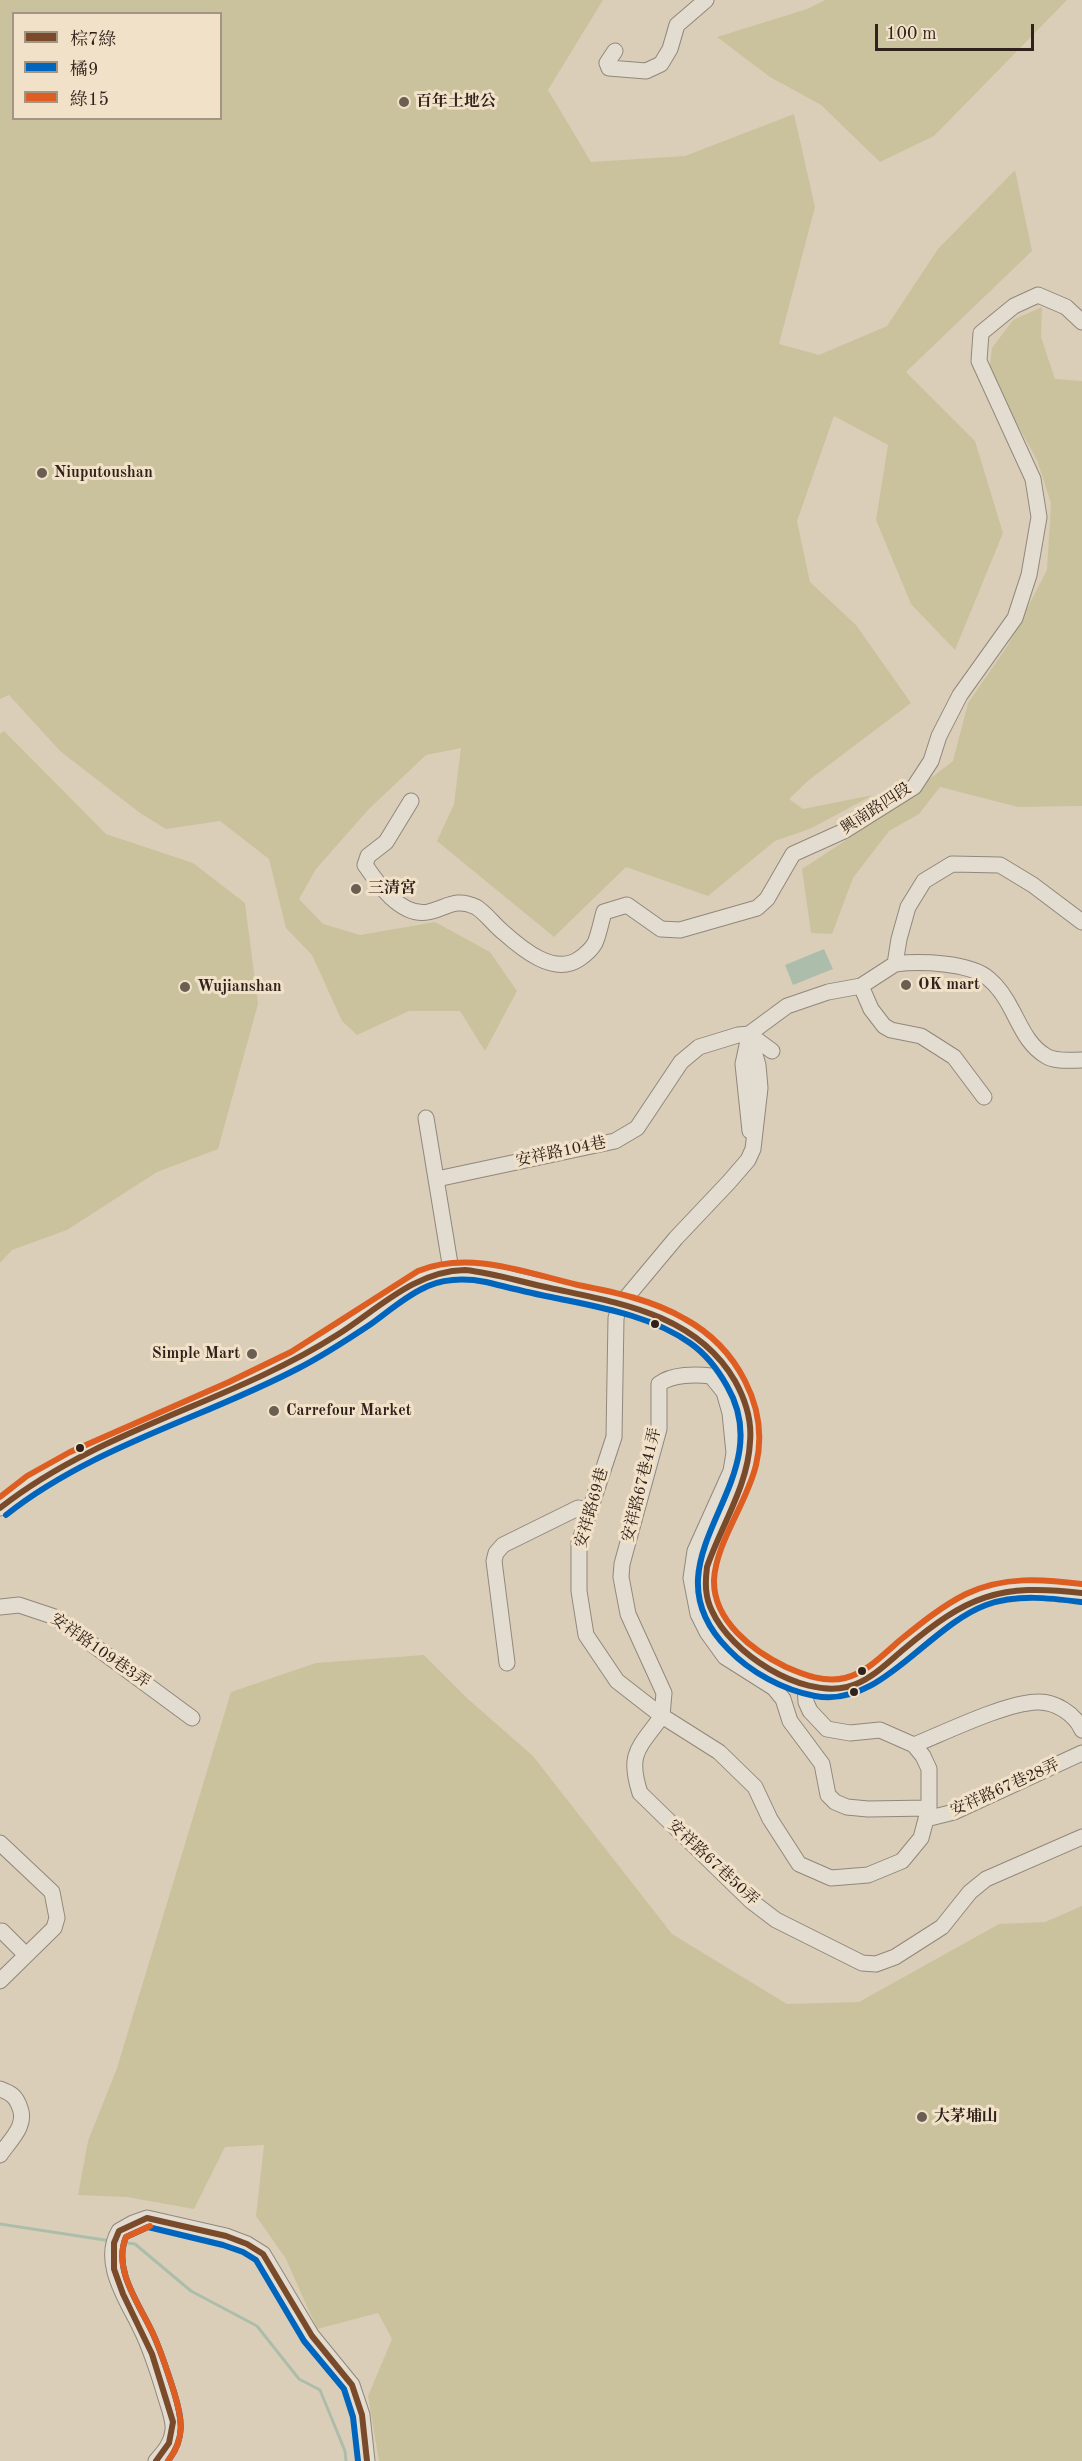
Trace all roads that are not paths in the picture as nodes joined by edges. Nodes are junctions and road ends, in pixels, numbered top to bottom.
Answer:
1 (706, 0) edge
2 (615, 51) dead end
3 (1082, 322) edge
4 (411, 801) dead end
5 (1082, 922) edge
6 (895, 964) junction
7 (861, 986) junction
8 (749, 1034) junction
9 (772, 1051) dead end
10 (1082, 1060) edge
11 (984, 1097) dead end
12 (426, 1118) dead end
13 (437, 1179) junction
14 (451, 1270) junction
15 (620, 1305) junction
16 (0, 1508) edge
17 (589, 1510) junction
18 (1082, 1593) edge
19 (0, 1607) edge
20 (507, 1663) dead end
21 (805, 1684) junction
22 (662, 1716) junction
23 (192, 1718) dead end
24 (1082, 1730) edge
25 (914, 1744) junction
26 (1082, 1753) edge
27 (928, 1814) junction
28 (1082, 1837) edge
29 (0, 1843) edge
30 (2, 1931) dead end
31 (26, 1955) junction
32 (0, 1981) edge
33 (0, 2089) edge
34 (0, 2155) edge
35 (156, 2461) edge
36 (367, 2461) edge

1 - 2 street
3 - 4 street, 興南路四段
5 - 6 street
6 - 7 street
6 - 10 street
7 - 8 street
7 - 11 street
8 - 9 street
8 - 13 street, 安祥路104巷
8 - 15 street
12 - 13 street
13 - 14 street
14 - 15 street
14 - 16 street
15 - 17 street, 安祥路69巷
15 - 21 street
17 - 20 street
17 - 22 street, 安祥路69巷
18 - 21 street
19 - 23 street, 安祥路109巷3弄
21 - 25 street
22 - 27 street, 安祥路69巷
22 - 27 street, 安祥路67巷41弄
22 - 28 street, 安祥路67巷50弄
24 - 25 street
25 - 27 street
26 - 27 street, 安祥路67巷28弄
29 - 31 street
30 - 31 street
31 - 32 street
33 - 34 street
35 - 36 street

